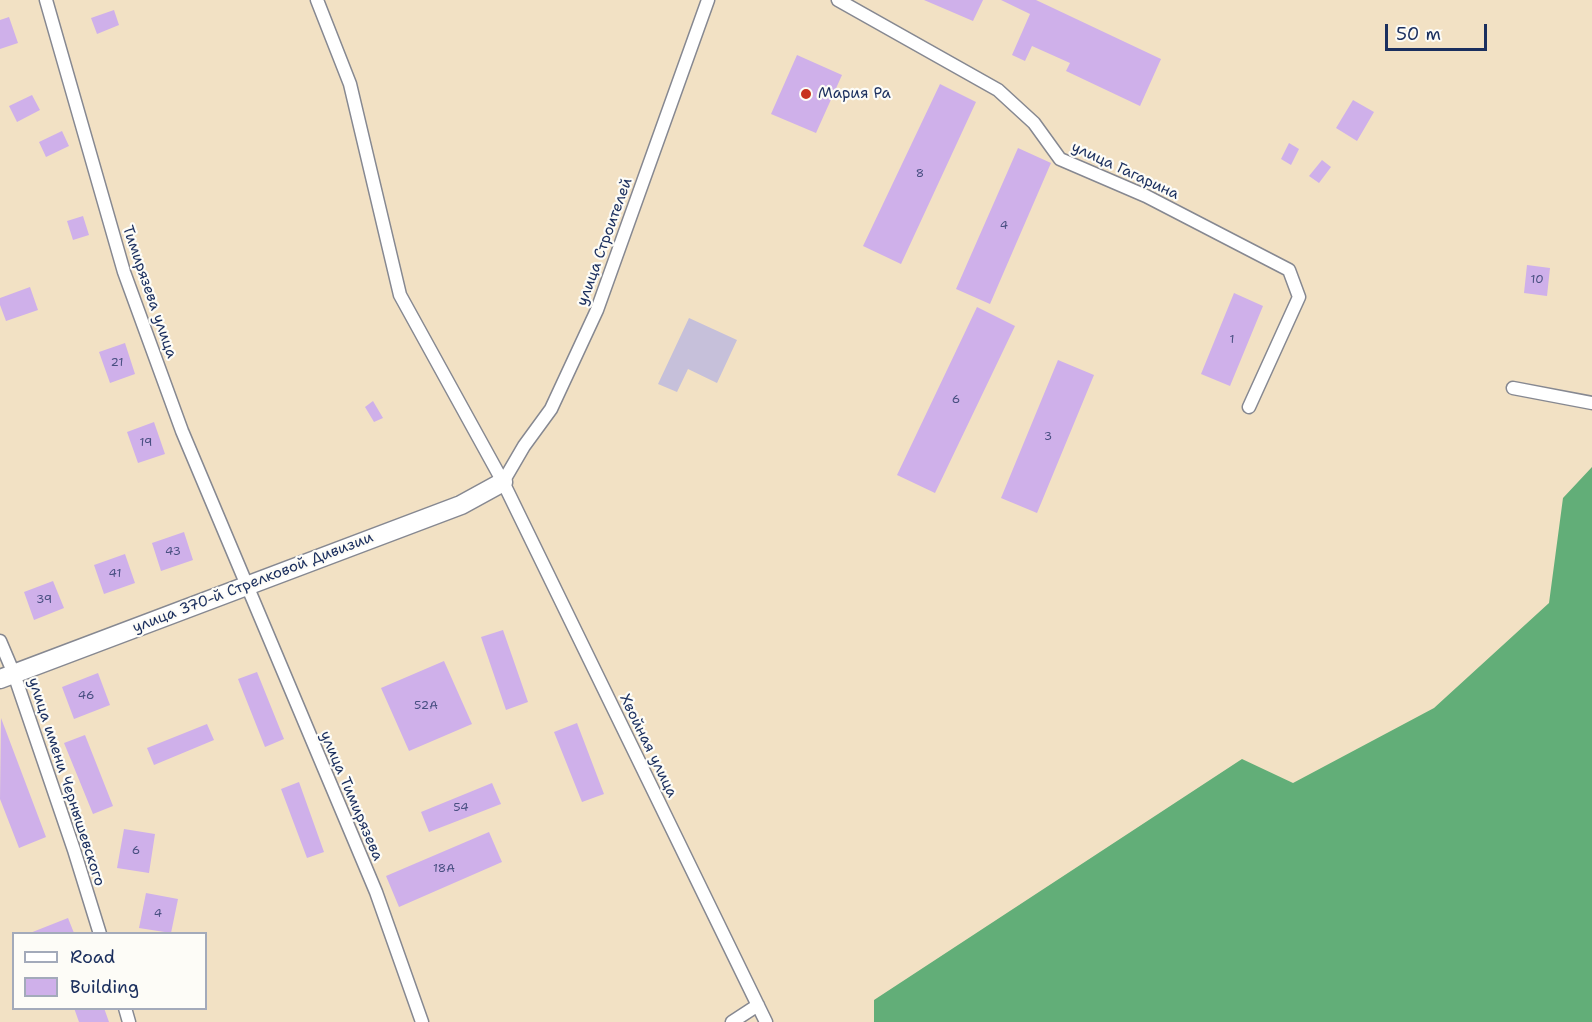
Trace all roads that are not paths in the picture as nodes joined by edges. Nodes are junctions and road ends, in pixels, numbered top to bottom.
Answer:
1 (46, 0) edge
2 (317, 0) edge
3 (708, 0) edge
4 (838, 0) edge
5 (1513, 388) dead end
6 (1592, 403) edge
7 (1249, 407) dead end
8 (503, 482) junction
9 (246, 585) junction
10 (0, 641) edge
11 (7, 676) edge
12 (100, 932) edge
13 (758, 1005) junction
14 (422, 1022) edge
15 (732, 1022) edge
16 (766, 1022) edge

1 - 9 street, Тимирязева улица
2 - 8 street, Хвойная улица
3 - 8 street, улица Строителей
4 - 7 street, улица Гагарина
5 - 6 street
8 - 9 street, улица 370-й Стрелковой Дивизии
8 - 13 street, Хвойная улица
9 - 11 street, улица 370-й Стрелковой Дивизии
9 - 14 street, улица Тимирязева
10 - 11 street, улица имени Чернышевского
11 - 12 street, улица имени Чернышевского
13 - 15 street
13 - 16 street, Хвойная улица

